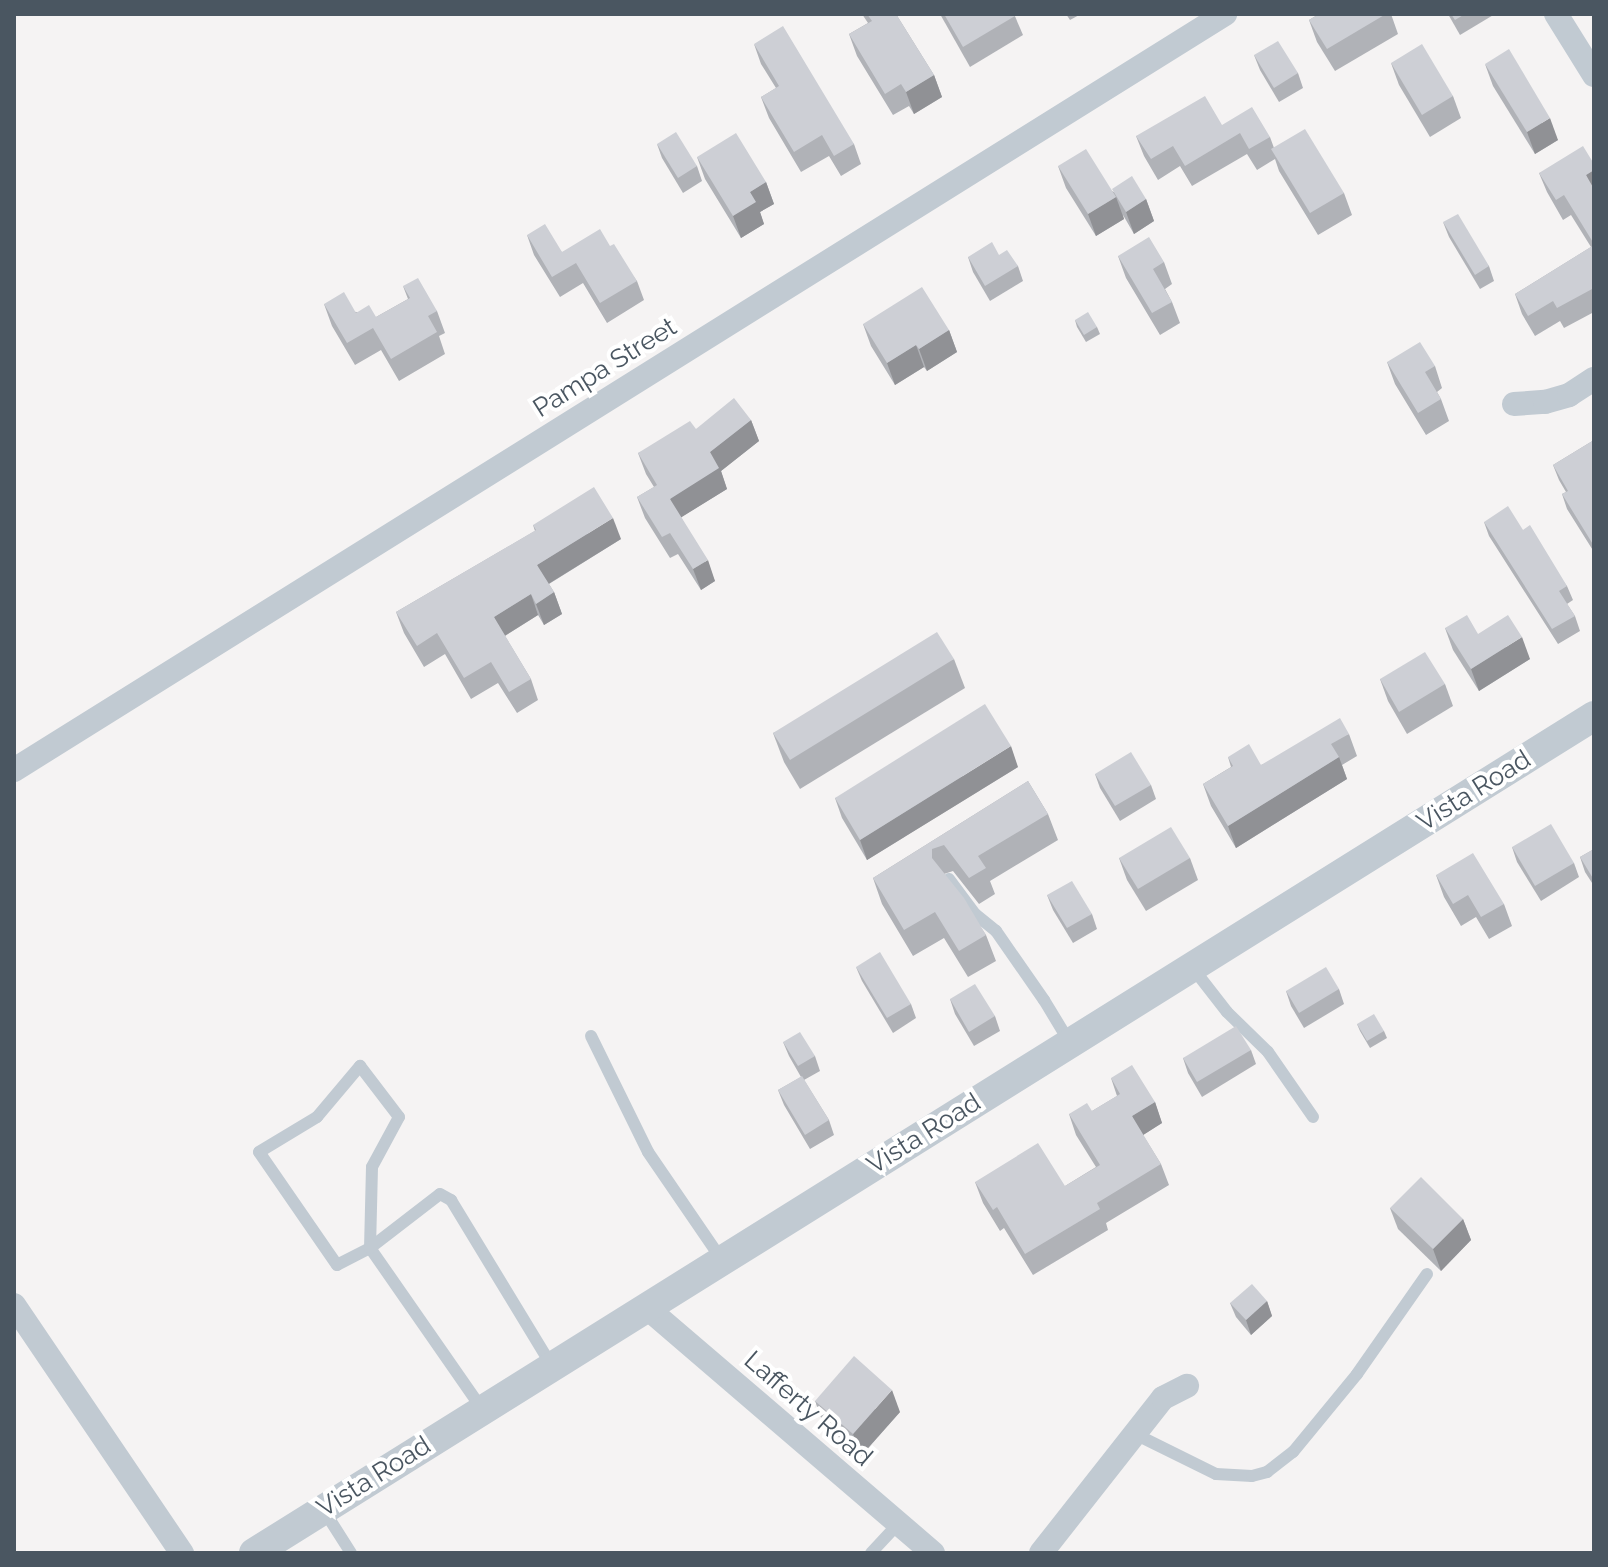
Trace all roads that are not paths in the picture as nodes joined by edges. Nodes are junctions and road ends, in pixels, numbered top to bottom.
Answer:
1 (1225, 14) edge
2 (1556, 14) edge
3 (1594, 75) edge
4 (1594, 379) edge
5 (1514, 404) dead end
6 (1594, 716) edge
7 (14, 770) edge
8 (949, 879) edge
9 (1192, 967) junction
10 (591, 1036) dead end
11 (1070, 1043) junction
12 (1313, 1117) dead end
13 (370, 1248) junction
14 (722, 1260) junction
15 (1427, 1274) dead end
16 (14, 1305) edge
17 (646, 1307) junction
18 (552, 1366) junction
19 (1187, 1386) dead end
20 (482, 1409) junction
21 (1135, 1434) junction
22 (323, 1509) junction
23 (899, 1523) junction
24 (182, 1553) edge
25 (254, 1553) edge
26 (351, 1553) edge
27 (871, 1553) edge
28 (933, 1553) edge
29 (1041, 1553) edge

1 - 7 street, Pampa Street
2 - 3 street
4 - 5 street
6 - 9 street, Vista Road
8 - 11 lane
9 - 11 street, Vista Road
9 - 12 lane
10 - 14 lane
11 - 14 street, Vista Road
13 - 13 lane
13 - 18 lane
13 - 20 lane
14 - 17 street, Vista Road
15 - 21 lane
16 - 24 street
17 - 18 street, Vista Road
17 - 23 street, Lafferty Road
18 - 20 street, Vista Road
19 - 21 street
20 - 22 street, Vista Road
21 - 29 street
22 - 25 street, Vista Road
22 - 26 lane
23 - 27 lane
23 - 28 street, Lafferty Road

